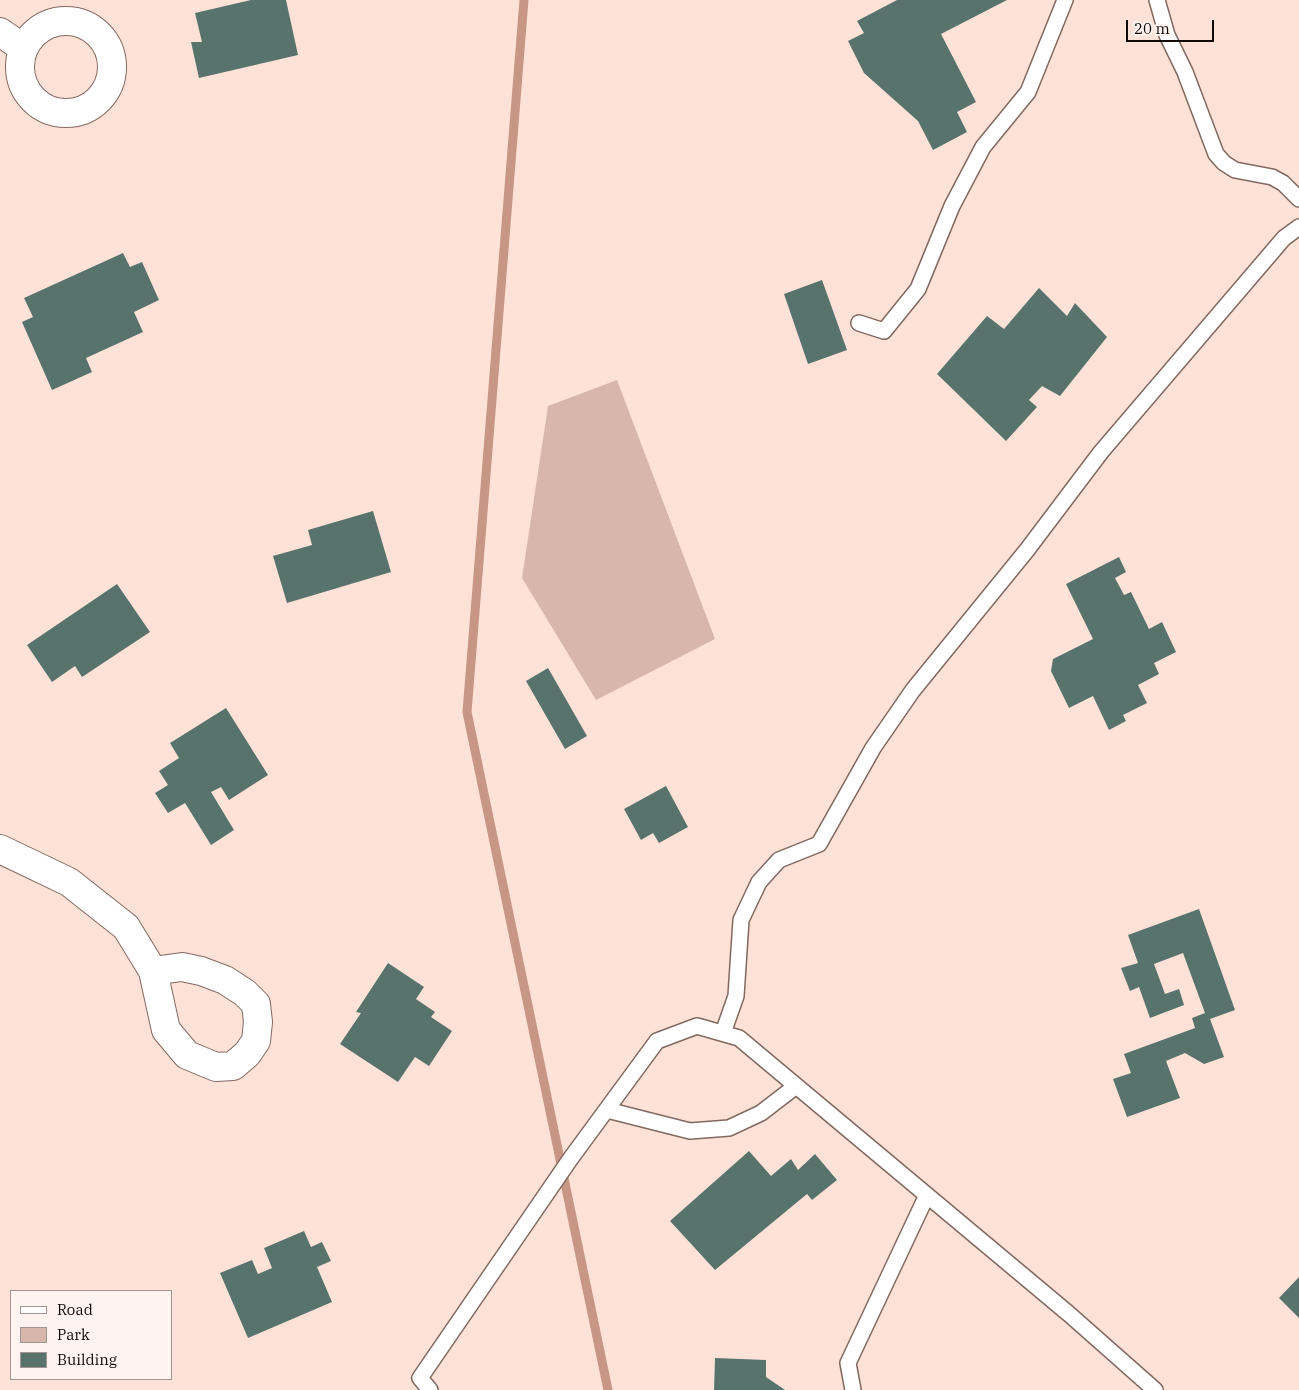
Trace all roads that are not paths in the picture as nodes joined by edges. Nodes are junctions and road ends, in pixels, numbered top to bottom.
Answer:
1 (1065, 0) edge
2 (1157, 0) edge
3 (0, 32) edge
4 (23, 48) dead end
5 (1299, 199) edge
6 (1299, 226) edge
7 (859, 323) dead end
8 (0, 849) edge
9 (153, 971) dead end
10 (723, 1033) junction
11 (796, 1086) junction
12 (607, 1110) junction
13 (927, 1196) junction
14 (430, 1390) edge
15 (853, 1390) edge
16 (1155, 1390) edge

1 - 7 lane
2 - 5 lane
3 - 4 street
6 - 10 lane
8 - 9 street
10 - 11 lane
10 - 12 lane
11 - 12 lane
11 - 13 lane
12 - 14 lane
13 - 15 lane
13 - 16 lane

